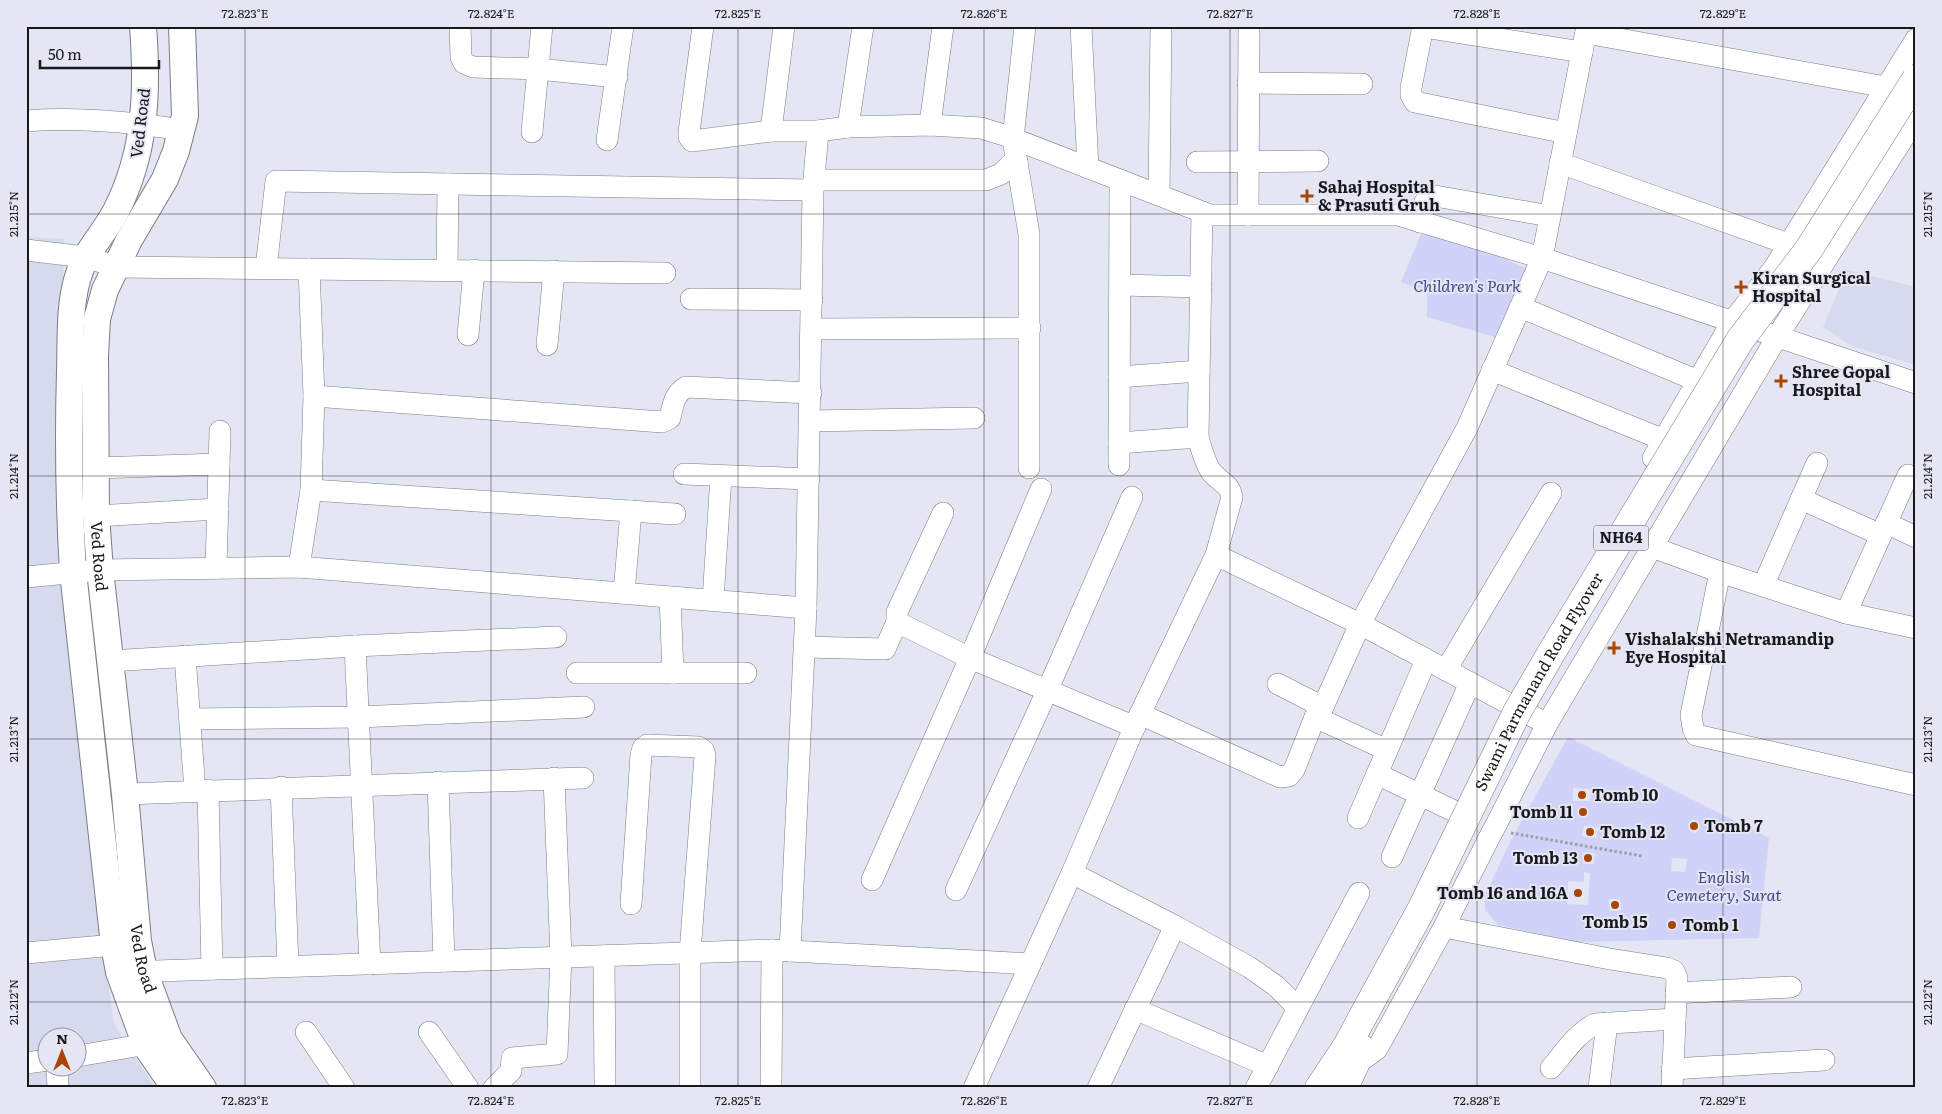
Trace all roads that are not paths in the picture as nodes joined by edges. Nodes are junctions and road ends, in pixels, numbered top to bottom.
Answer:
1 (142, 26) edge
2 (182, 26) edge
3 (460, 26) edge
4 (542, 26) edge
5 (623, 26) edge
6 (703, 26) edge
7 (784, 26) edge
8 (862, 26) edge
9 (943, 26) edge
10 (1024, 26) edge
11 (1081, 26) edge
12 (1161, 26) edge
13 (1248, 26) edge
14 (1423, 26) edge
15 (1585, 37) edge
16 (1916, 39) edge
17 (538, 69) junction
18 (617, 76) junction
19 (1916, 79) edge
20 (1248, 83) junction
21 (1362, 84) dead end
22 (1886, 87) junction
23 (1916, 105) edge
24 (1916, 118) edge
25 (26, 121) edge
26 (143, 124) junction
27 (930, 125) junction
28 (848, 128) junction
29 (181, 130) junction
30 (771, 131) junction
31 (818, 131) junction
32 (532, 132) dead end
33 (1566, 133) junction
34 (1013, 138) junction
35 (607, 140) dead end
36 (1318, 161) dead end
37 (1017, 162) junction
38 (1197, 162) dead end
39 (1248, 162) junction
40 (1560, 163) junction
41 (1088, 168) junction
42 (1120, 180) junction
43 (448, 184) junction
44 (814, 185) junction
45 (1159, 195) junction
46 (1202, 212) junction
47 (1248, 215) junction
48 (1550, 216) junction
49 (1420, 222) junction
50 (1788, 244) junction
51 (26, 250) edge
52 (85, 257) junction
53 (1542, 258) junction
54 (117, 267) junction
55 (266, 268) junction
56 (309, 269) junction
57 (447, 270) junction
58 (474, 270) junction
59 (554, 272) junction
60 (665, 272) dead end
61 (1120, 285) junction
62 (1201, 287) junction
63 (691, 299) dead end
64 (812, 300) junction
65 (1520, 307) junction
66 (1732, 322) junction
67 (1030, 328) junction
68 (812, 329) junction
69 (468, 335) dead end
70 (1777, 337) junction
71 (547, 345) dead end
72 (1492, 370) junction
73 (1200, 371) junction
74 (1119, 377) junction
75 (1698, 380) junction
76 (1916, 383) edge
77 (811, 393) junction
78 (314, 396) junction
79 (974, 418) dead end
80 (810, 421) junction
81 (220, 431) dead end
82 (1198, 437) junction
83 (1664, 440) junction
84 (1119, 443) junction
85 (1817, 463) dead end
86 (219, 464) junction
87 (1119, 465) dead end
88 (96, 468) junction
89 (1029, 468) dead end
90 (684, 474) dead end
91 (1908, 475) dead end
92 (721, 476) junction
93 (809, 479) junction
94 (1041, 489) dead end
95 (311, 490) junction
96 (1551, 493) dead end
97 (1132, 497) dead end
98 (1801, 499) junction
99 (218, 509) junction
100 (631, 511) junction
101 (944, 513) dead end
102 (675, 514) dead end
103 (96, 516) junction
104 (1884, 529) junction
105 (1916, 537) edge
106 (1652, 547) junction
107 (1216, 555) junction
108 (299, 567) junction
109 (216, 568) junction
110 (100, 570) junction
111 (73, 572) junction
112 (1720, 572) junction
113 (26, 577) edge
114 (1763, 586) junction
115 (624, 593) junction
116 (670, 597) junction
117 (713, 600) junction
118 (806, 608) junction
119 (1846, 612) junction
120 (897, 622) junction
121 (1360, 624) junction
122 (1916, 628) edge
123 (556, 637) dead end
124 (355, 646) junction
125 (804, 648) junction
126 (185, 656) junction
127 (970, 658) junction
128 (1426, 660) junction
129 (110, 661) junction
130 (1446, 670) junction
131 (577, 673) dead end
132 (673, 673) junction
133 (746, 673) dead end
134 (1278, 684) dead end
135 (1470, 684) junction
136 (1048, 689) junction
137 (1511, 706) junction
138 (584, 707) dead end
139 (1319, 712) junction
140 (358, 717) junction
141 (190, 720) junction
142 (1138, 720) junction
143 (1547, 724) junction
144 (1387, 750) junction
145 (1377, 774) junction
146 (554, 778) junction
147 (582, 778) dead end
148 (438, 782) junction
149 (362, 785) junction
150 (1916, 785) edge
151 (281, 787) junction
152 (202, 791) junction
153 (125, 794) junction
154 (1420, 794) junction
155 (1456, 812) junction
156 (1358, 818) dead end
157 (1392, 857) dead end
158 (1072, 873) junction
159 (872, 880) dead end
160 (956, 890) dead end
161 (1359, 893) dead end
162 (631, 904) dead end
163 (1174, 926) junction
164 (1444, 927) junction
165 (114, 945) junction
166 (782, 951) junction
167 (26, 953) edge
168 (690, 953) junction
169 (604, 956) junction
170 (561, 957) junction
171 (444, 961) junction
172 (370, 964) junction
173 (1030, 964) junction
174 (288, 966) junction
175 (212, 969) junction
176 (132, 972) junction
177 (1791, 987) dead end
178 (1676, 994) junction
179 (1298, 1008) junction
180 (1135, 1009) junction
181 (1675, 1019) junction
182 (1607, 1023) junction
183 (1366, 1025) junction
184 (306, 1032) dead end
185 (429, 1032) dead end
186 (158, 1042) junction
187 (88, 1054) edge
188 (1824, 1060) dead end
189 (1268, 1066) junction
190 (1551, 1068) dead end
191 (1348, 1072) edge
192 (1672, 1078) edge
193 (510, 1080) edge
194 (175, 1088) edge
195 (203, 1088) edge
196 (344, 1088) edge
197 (468, 1088) edge
198 (494, 1088) edge
199 (605, 1088) edge
200 (690, 1088) edge
201 (771, 1088) edge
202 (974, 1088) edge
203 (1098, 1088) edge
204 (1256, 1088) edge
205 (1320, 1088) edge
206 (1599, 1088) edge

1 - 26 main road, Ved Road
2 - 29 main road, Ved Road
3 - 17 street
4 - 17 street
5 - 18 street
6 - 30 street
7 - 30 street
8 - 28 street
9 - 27 street
10 - 34 street
11 - 41 street
12 - 45 street
13 - 20 street
14 - 15 street
14 - 33 street
15 - 22 street
15 - 33 street
16 - 22 street
17 - 18 street
17 - 32 street
18 - 35 street
19 - 183 highway, Swami Parmanand Road Flyover / NH64, bridge
20 - 21 street
20 - 39 street
22 - 50 street
23 - 183 highway, Swami Parmanand Road Flyover / NH64
24 - 70 street
25 - 26 street
26 - 29 street
26 - 52 main road, Ved Road
27 - 28 street
27 - 34 street
28 - 31 street
29 - 54 main road, Ved Road
30 - 31 street
31 - 44 street
33 - 40 street
34 - 37 street
34 - 41 street
36 - 39 street
37 - 44 street
37 - 67 street
38 - 39 street
39 - 47 street
40 - 48 street
40 - 50 street
41 - 42 street
42 - 45 street
42 - 61 street
43 - 44 street
43 - 55 street
43 - 57 street
44 - 64 street
45 - 46 street
46 - 47 street
46 - 62 street
47 - 49 street
48 - 49 street
48 - 53 street
49 - 53 street
50 - 66 street
51 - 52 street
52 - 54 street
52 - 111 main road, Ved Road
53 - 65 street
53 - 66 street
54 - 55 street
54 - 88 main road, Ved Road
55 - 56 street
56 - 57 street
56 - 78 street
57 - 58 street
58 - 59 street
58 - 69 street
59 - 60 street
59 - 71 street
61 - 62 street
61 - 74 street
62 - 73 street
63 - 64 street
64 - 68 street
65 - 72 street
65 - 75 street
66 - 70 street
66 - 75 street
67 - 68 street
67 - 89 street
68 - 77 street
70 - 76 street
70 - 106 street
72 - 83 street
72 - 121 street
73 - 74 street
73 - 82 street
74 - 84 street
75 - 83 street
77 - 78 street
77 - 80 street
78 - 95 street
79 - 80 street
80 - 93 street
81 - 86 street
82 - 84 street
82 - 107 street
83 - 137 street
84 - 87 street
85 - 98 street
86 - 88 street
86 - 99 street
88 - 103 main road, Ved Road
90 - 92 street
91 - 104 street
92 - 93 street
92 - 117 street
93 - 118 street
94 - 127 street
95 - 100 street
95 - 108 street
96 - 130 street
97 - 136 street
98 - 104 street
98 - 114 street
99 - 103 street
99 - 109 street
100 - 102 street
100 - 115 street
101 - 120 street
103 - 110 main road, Ved Road
104 - 105 street
104 - 119 street
106 - 112 street
106 - 143 street
107 - 121 street
107 - 142 street
108 - 109 street
108 - 115 street
109 - 110 street
110 - 111 street
110 - 129 main road, Ved Road
111 - 113 street
111 - 165 main road, Ved Road
112 - 114 street
112 - 150 street
114 - 119 street
115 - 116 street
116 - 117 street
116 - 132 street
117 - 118 street
118 - 125 street
119 - 122 street
120 - 125 street
120 - 127 street
121 - 128 street
121 - 139 street
123 - 124 street
124 - 126 street
124 - 140 street
125 - 166 street
126 - 129 street
126 - 141 street
127 - 136 street
127 - 159 street
128 - 130 street
128 - 144 street
129 - 153 main road, Ved Road
130 - 135 street
131 - 132 street
132 - 133 street
134 - 139 street
135 - 137 street
135 - 154 street
136 - 142 street
136 - 160 street
137 - 143 street
137 - 155 street
138 - 140 street
139 - 142 street
139 - 144 street
140 - 141 street
140 - 149 street
141 - 152 street
142 - 158 street
143 - 164 street
144 - 145 street
145 - 154 street
145 - 156 street
146 - 147 street
146 - 148 street
146 - 170 street
148 - 149 street
148 - 171 street
149 - 151 street
149 - 172 street
151 - 152 street
151 - 174 street
152 - 153 street
152 - 175 street
153 - 176 main road, Ved Road
154 - 155 street
154 - 157 street
155 - 191 street
158 - 163 street
158 - 173 street
161 - 179 street
162 - 168 street
163 - 179 street
163 - 180 street
164 - 178 street
164 - 191 street
165 - 167 street
165 - 176 main road, Ved Road
166 - 168 street
166 - 173 street
166 - 201 street
168 - 169 street
168 - 200 street
169 - 170 street
169 - 199 street
170 - 171 street
170 - 193 street
171 - 172 street
172 - 174 street
173 - 202 street
174 - 175 street
175 - 176 street
176 - 186 main road, Ved Road
177 - 178 street
178 - 181 street
179 - 189 street
180 - 189 street
180 - 203 street
181 - 182 street
181 - 192 street
182 - 190 street
182 - 206 street
183 - 191 highway, Swami Parmanand Road Flyover / NH64
184 - 196 street
185 - 197 street
186 - 187 street
186 - 194 main road, Ved Road
186 - 195 main road, Ved Road
188 - 192 street
189 - 204 street
191 - 205 highway, NH64
193 - 198 street

